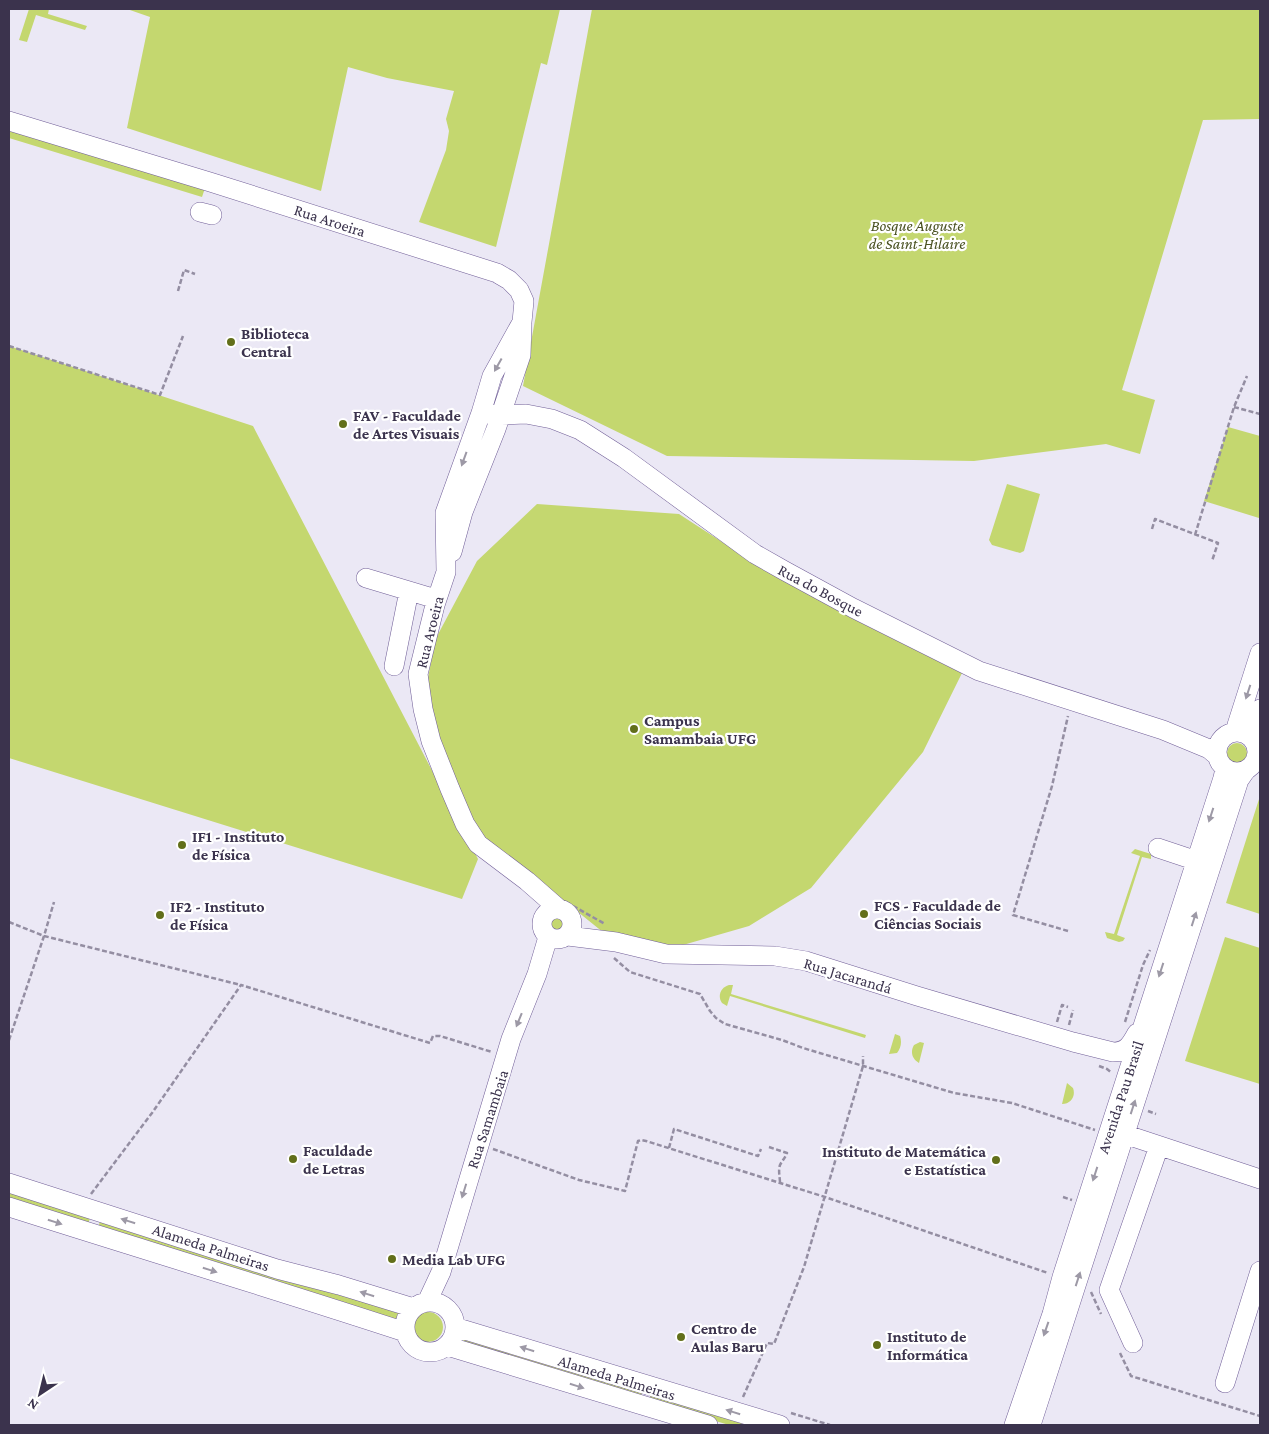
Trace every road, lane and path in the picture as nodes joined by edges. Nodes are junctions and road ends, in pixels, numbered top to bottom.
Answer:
1 (9, 121) edge
2 (195, 274) dead end
3 (178, 291) dead end
4 (522, 322) junction
5 (183, 336) dead end
6 (9, 346) edge
7 (1247, 376) dead end
8 (1234, 407) junction
9 (481, 413) junction
10 (1260, 414) edge
11 (501, 415) junction
12 (1152, 529) dead end
13 (1195, 535) junction
14 (1212, 560) dead end
15 (446, 572) junction
16 (366, 578) dead end
17 (409, 590) junction
18 (436, 599) junction
19 (1260, 653) edge
20 (394, 666) dead end
21 (1260, 709) edge
22 (1069, 714) dead end
23 (1245, 735) junction
24 (1220, 755) junction
25 (1246, 770) junction
26 (1158, 848) dead end
27 (1197, 861) junction
28 (54, 902) dead end
29 (562, 911) junction
30 (9, 922) edge
31 (606, 925) dead end
32 (1068, 931) dead end
33 (44, 936) junction
34 (568, 936) junction
35 (548, 937) junction
36 (1152, 948) dead end
37 (614, 949) junction
38 (241, 985) junction
39 (1068, 1007) dead end
40 (1073, 1010) dead end
41 (1146, 1015) junction
42 (1071, 1017) dead end
43 (1125, 1023) dead end
44 (1056, 1027) dead end
45 (9, 1040) edge
46 (1073, 1042) junction
47 (863, 1056) dead end
48 (506, 1058) junction
49 (863, 1066) junction
50 (1098, 1066) dead end
51 (1119, 1080) junction
52 (1096, 1130) dead end
53 (1124, 1134) junction
54 (1159, 1146) junction
55 (488, 1147) dead end
56 (769, 1147) dead end
57 (669, 1148) junction
58 (761, 1149) dead end
59 (1260, 1179) edge
60 (9, 1183) edge
61 (780, 1183) junction
62 (89, 1198) dead end
63 (825, 1198) junction
64 (1062, 1198) dead end
65 (1073, 1201) dead end
66 (9, 1207) edge
67 (1260, 1271) edge
68 (1050, 1273) dead end
69 (420, 1305) junction
70 (455, 1327) junction
71 (405, 1332) junction
72 (1133, 1343) dead end
73 (447, 1346) junction
74 (1131, 1376) dead end
75 (1225, 1383) dead end
76 (742, 1398) dead end
77 (1260, 1416) edge
78 (708, 1425) edge
79 (780, 1425) edge
80 (1014, 1425) edge
81 (1031, 1425) edge

1 - 4 street, Rua Aroeira
2 - 3 path
4 -> 9 street, Rua Aroeira
4 - 11 street
5 - 6 path
7 - 8 path
8 - 10 path
8 - 13 path
9 - 11 street
9 -> 15 street, Rua Aroeira
11 - 15 street
11 - 24 street, Rua do Bosque
12 - 13 path
13 - 14 path
15 - 18 street, Rua Aroeira
16 - 17 street
17 - 18 street
17 - 20 street
18 - 29 street, Rua Aroeira
19 -> 23 street
21 - 23 street
22 - 32 path
23 - 24 street
23 - 25 street
24 - 25 street
24 -> 27 street, Avenida Pau Brasil
53 -> 25 street, Avenida Pau Brasil
26 - 27 street
27 -> 41 street, Avenida Pau Brasil
28 - 33 path
29 - 31 path
29 - 34 street
29 - 35 street
29 - 37 street
30 - 33 path
33 - 38 path
33 - 45 path
34 - 35 street
34 - 37 street
35 -> 48 street, Rua Samambaia
36 - 43 path
37 - 46 street, Rua Jacarandá
37 - 49 path
38 - 48 path
38 - 62 path
39 - 44 path
40 - 42 path
41 - 46 street
41 - 51 street, Avenida Pau Brasil
46 - 51 street
47 - 49 path
48 -> 69 street, Rua Samambaia
49 - 52 path
49 - 63 path
50 - 51 path
51 -> 80 street, Avenida Pau Brasil
53 - 54 street
81 -> 53 street, Avenida Pau Brasil
54 - 59 street
54 - 72 street
55 - 57 path
56 - 61 path
57 - 58 path
57 - 61 path
69 -> 60 street, Alameda Palmeiras
61 - 63 path
63 - 68 path
63 - 76 path
64 - 65 path
66 -> 71 street, Alameda Palmeiras
67 - 75 street
69 - 70 street
69 - 71 street
70 - 73 street
79 -> 70 street, Alameda Palmeiras
71 - 73 street
73 -> 78 street, Alameda Palmeiras
74 - 77 path

